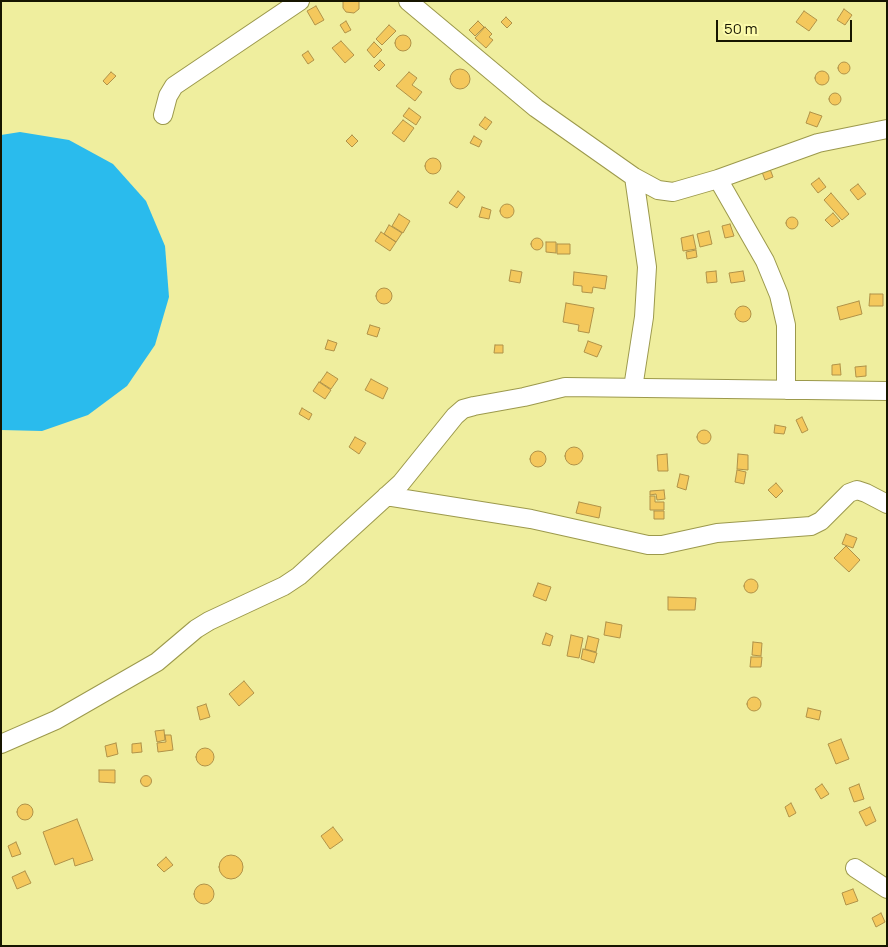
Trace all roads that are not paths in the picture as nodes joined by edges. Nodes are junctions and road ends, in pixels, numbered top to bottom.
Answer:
1 (300, 1) edge
2 (408, 1) edge
3 (164, 116) dead end
4 (887, 129) edge
5 (634, 177) junction
6 (718, 179) junction
7 (633, 388) junction
8 (786, 390) junction
9 (887, 391) edge
10 (386, 496) junction
11 (887, 504) edge
12 (1, 744) edge
13 (855, 868) dead end
14 (887, 889) edge

1 - 3 street
2 - 5 street
4 - 6 street
5 - 6 street
5 - 7 street
6 - 8 street
7 - 8 street
7 - 10 street
8 - 9 street
10 - 11 street
10 - 12 street
13 - 14 street

